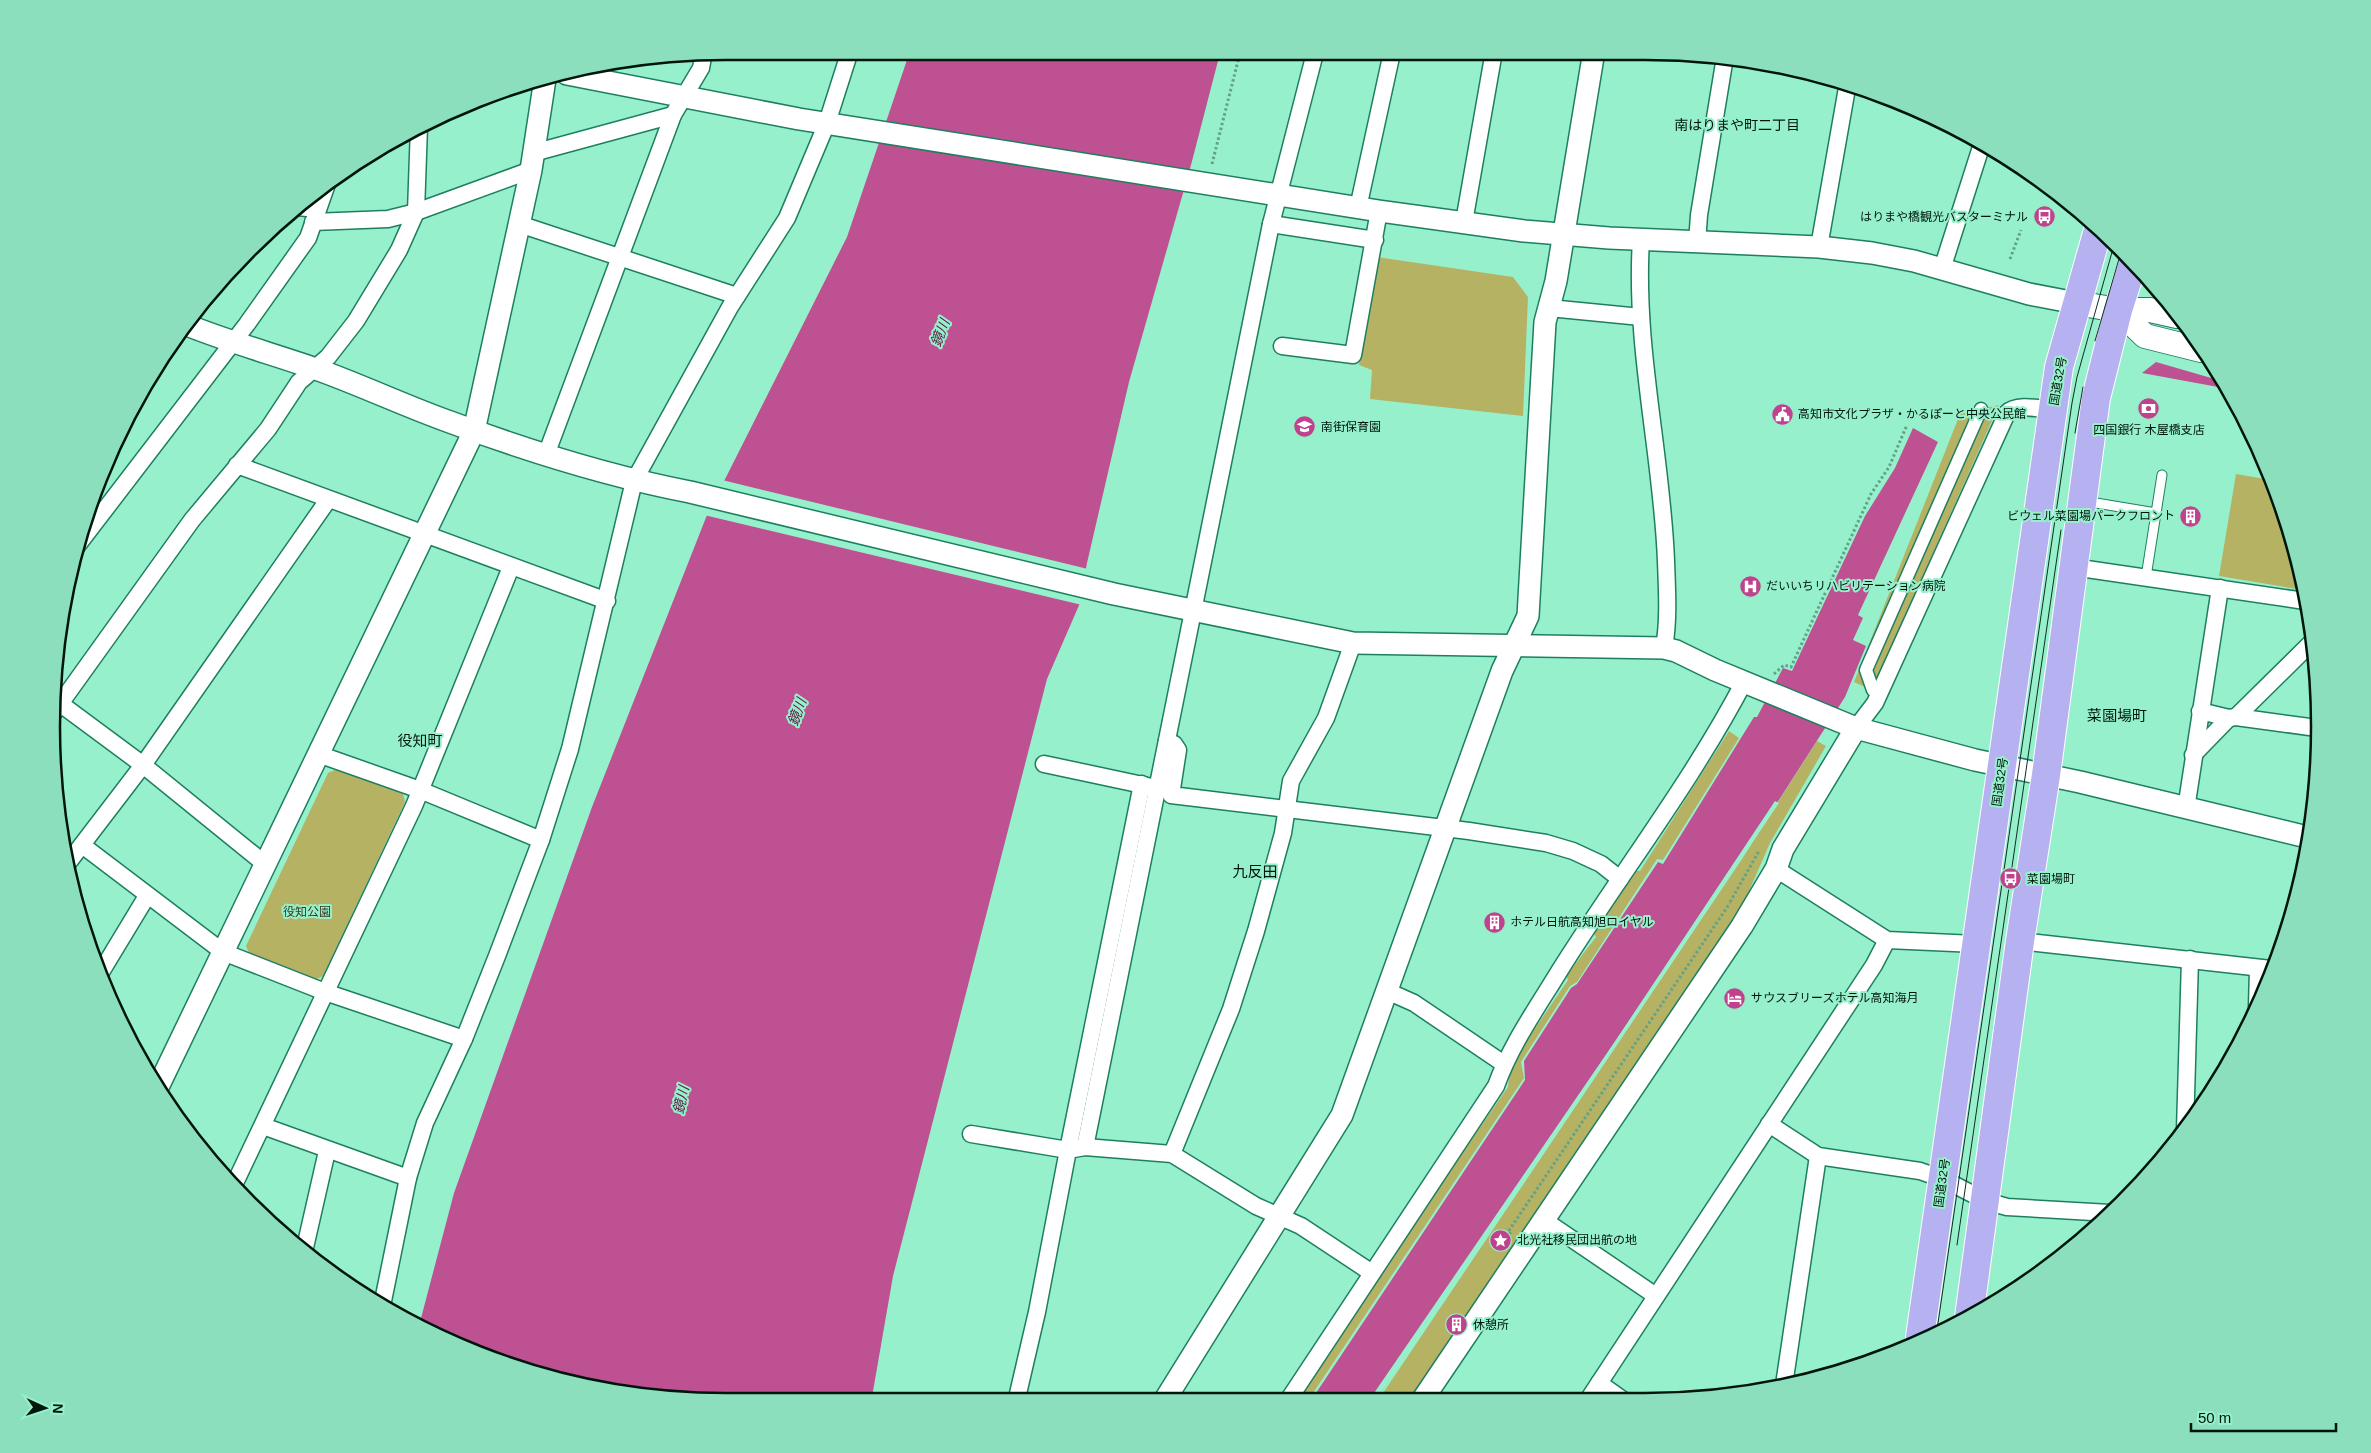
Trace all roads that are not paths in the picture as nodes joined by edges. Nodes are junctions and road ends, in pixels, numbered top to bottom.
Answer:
1 (847, 60) edge
2 (1313, 60) edge
3 (1390, 60) edge
4 (1492, 60) edge
5 (1592, 60) edge
6 (703, 61) edge
7 (1724, 65) edge
8 (581, 77) edge
9 (544, 86) edge
10 (1846, 91) edge
11 (684, 96) junction
12 (674, 115) junction
13 (827, 123) junction
14 (419, 136) edge
15 (1980, 150) edge
16 (532, 162) junction
17 (1278, 194) junction
18 (322, 197) edge
19 (1358, 208) junction
20 (305, 210) edge
21 (1379, 211) junction
22 (416, 212) junction
23 (315, 216) junction
24 (1464, 222) junction
25 (519, 224) junction
26 (1270, 231) junction
27 (1562, 234) junction
28 (2096, 236) edge
29 (1375, 240) junction
30 (1641, 240) junction
31 (1697, 243) junction
32 (1819, 248) junction
33 (620, 257) junction
34 (1942, 269) junction
35 (2131, 271) edge
36 (737, 296) junction
37 (2076, 303) junction
38 (1548, 308) junction
39 (2118, 310) junction
40 (2167, 314) edge
41 (1640, 317) junction
42 (193, 327) edge
43 (232, 343) junction
44 (1282, 346) dead end
45 (2193, 348) edge
46 (316, 369) junction
47 (1981, 409) dead end
48 (2053, 410) junction
49 (474, 431) junction
50 (546, 455) junction
51 (237, 465) junction
52 (2162, 475) dead end
53 (634, 481) junction
54 (328, 500) junction
55 (2082, 501) junction
56 (2156, 513) junction
57 (90, 529) edge
58 (424, 535) junction
59 (511, 567) junction
60 (2073, 567) junction
61 (2146, 577) junction
62 (2220, 588) junction
63 (2299, 600) edge
64 (607, 601) junction
65 (1194, 610) junction
66 (1352, 643) junction
67 (1516, 645) junction
68 (1664, 648) junction
69 (2306, 648) edge
70 (1744, 682) junction
71 (1873, 690) dead end
72 (61, 700) edge
73 (60, 709) edge
74 (2200, 711) junction
75 (2232, 718) junction
76 (2311, 727) edge
77 (1856, 728) junction
78 (1167, 741) junction
79 (318, 754) junction
80 (2193, 754) junction
81 (143, 764) junction
82 (1044, 764) dead end
83 (2003, 766) junction
84 (2046, 775) junction
85 (1149, 786) junction
86 (420, 790) junction
87 (1286, 808) junction
88 (2186, 809) junction
89 (1445, 829) junction
90 (2301, 836) edge
91 (541, 840) junction
92 (82, 845) junction
93 (73, 857) edge
94 (265, 864) junction
95 (1776, 868) junction
96 (1620, 879) junction
97 (147, 896) junction
98 (1886, 940) junction
99 (2020, 941) junction
100 (1976, 944) junction
101 (223, 952) junction
102 (2190, 959) junction
103 (105, 966) edge
104 (2264, 968) edge
105 (1387, 991) junction
106 (325, 992) junction
107 (464, 1039) junction
108 (1504, 1064) junction
109 (162, 1080) edge
110 (2185, 1115) edge
111 (1769, 1124) junction
112 (263, 1126) junction
113 (972, 1134) dead end
114 (1085, 1147) junction
115 (1068, 1150) junction
116 (327, 1151) junction
117 (1172, 1154) junction
118 (1818, 1156) junction
119 (408, 1178) junction
120 (237, 1179) edge
121 (1943, 1179) junction
122 (1986, 1201) junction
123 (2101, 1213) edge
124 (1279, 1217) junction
125 (1544, 1220) junction
126 (306, 1243) edge
127 (1372, 1273) junction
128 (1656, 1296) junction
129 (384, 1298) edge
130 (1970, 1308) edge
131 (1921, 1332) edge
132 (1785, 1378) edge
133 (1599, 1383) junction
134 (1018, 1393) edge
135 (1169, 1393) edge
136 (1293, 1393) edge
137 (1427, 1393) edge
138 (1593, 1393) edge
139 (1613, 1393) edge

1 - 13 street
2 - 17 street
3 - 19 street
4 - 24 street
5 - 27 street
6 - 11 street
7 - 31 street
8 - 11 street
9 - 16 street
10 - 32 street
11 - 12 street
11 - 13 street
12 - 16 street
12 - 33 street
13 - 17 street
13 - 36 street
14 - 22 street
15 - 34 street
16 - 22 street
16 - 25 street
17 - 19 street
17 - 26 street
18 - 23 street
19 - 21 street
20 - 23 street
21 - 24 street
21 - 29 street
22 - 23 street
22 - 46 street
23 - 43 street
24 - 27 street
25 - 33 street
25 - 49 street
26 - 29 street
26 - 65 street
27 - 30 street
27 - 38 street
28 - 37 highway, 国道32号
29 - 44 street
30 - 31 street
30 - 41 street
31 - 32 street
32 - 34 street
33 - 36 street
33 - 50 street
34 - 37 street
35 - 39 highway
36 - 53 street
37 - 39 main road
37 - 48 highway, 国道32号
38 - 41 street
38 - 67 street
39 - 40 main road
39 - 45 main road
39 - 55 highway
41 - 68 street
42 - 43 street
43 - 46 street
43 - 57 street
46 - 49 street
46 - 51 street
47 - 71 street
48 - 77 street
48 - 83 highway, 国道32号
49 - 50 street
49 - 58 street
50 - 53 street
51 - 54 street
51 - 72 street
52 - 56 lane
53 - 64 street
53 - 65 street
54 - 58 street
54 - 81 street
55 - 56 lane
55 - 60 highway
56 - 61 lane
58 - 59 street
58 - 79 street
59 - 64 street
59 - 86 street
60 - 61 street
60 - 84 highway
61 - 62 street
62 - 63 street
62 - 74 street
64 - 91 street
65 - 66 street
65 - 78 street
66 - 67 street
66 - 87 street
67 - 68 street
67 - 89 street
68 - 70 street
69 - 75 street
70 - 77 street
70 - 96 street
73 - 81 street
74 - 75 street
74 - 80 street
75 - 76 street
75 - 80 street
77 - 83 street
77 - 95 street
78 - 85 street
78 - 87 street
79 - 86 street
79 - 94 street
80 - 88 street
81 - 92 street
81 - 94 street
82 - 85 street
83 - 84 street
83 - 100 highway, 国道32号
84 - 88 street
84 - 99 highway
85 - 114 street
85 - 115 street
86 - 91 street
86 - 106 street
87 - 89 street
87 - 117 street
88 - 90 street
89 - 96 street
89 - 105 street
91 - 107 street
92 - 93 street
92 - 97 street
94 - 101 street
95 - 98 street
95 - 125 street
96 - 108 street
97 - 101 street
97 - 103 street
98 - 100 street
98 - 111 street
99 - 102 street
99 - 122 highway
100 - 121 highway, 国道32号
101 - 106 street
101 - 109 street
102 - 104 street
102 - 110 street
105 - 108 street
105 - 124 street
106 - 107 street
106 - 112 street
107 - 119 street
108 - 127 street
111 - 118 street
111 - 128 street
112 - 116 street
112 - 120 street
113 - 115 street
114 - 115 street
114 - 117 street
115 - 134 street
116 - 119 street
116 - 126 street
117 - 124 street
118 - 121 street
118 - 132 street
119 - 129 street
121 - 122 street
121 - 131 highway, 国道32号
122 - 123 street
122 - 130 highway
124 - 127 street
124 - 135 street
125 - 128 street
125 - 137 street
127 - 136 street
128 - 133 street
133 - 138 street
133 - 139 street

